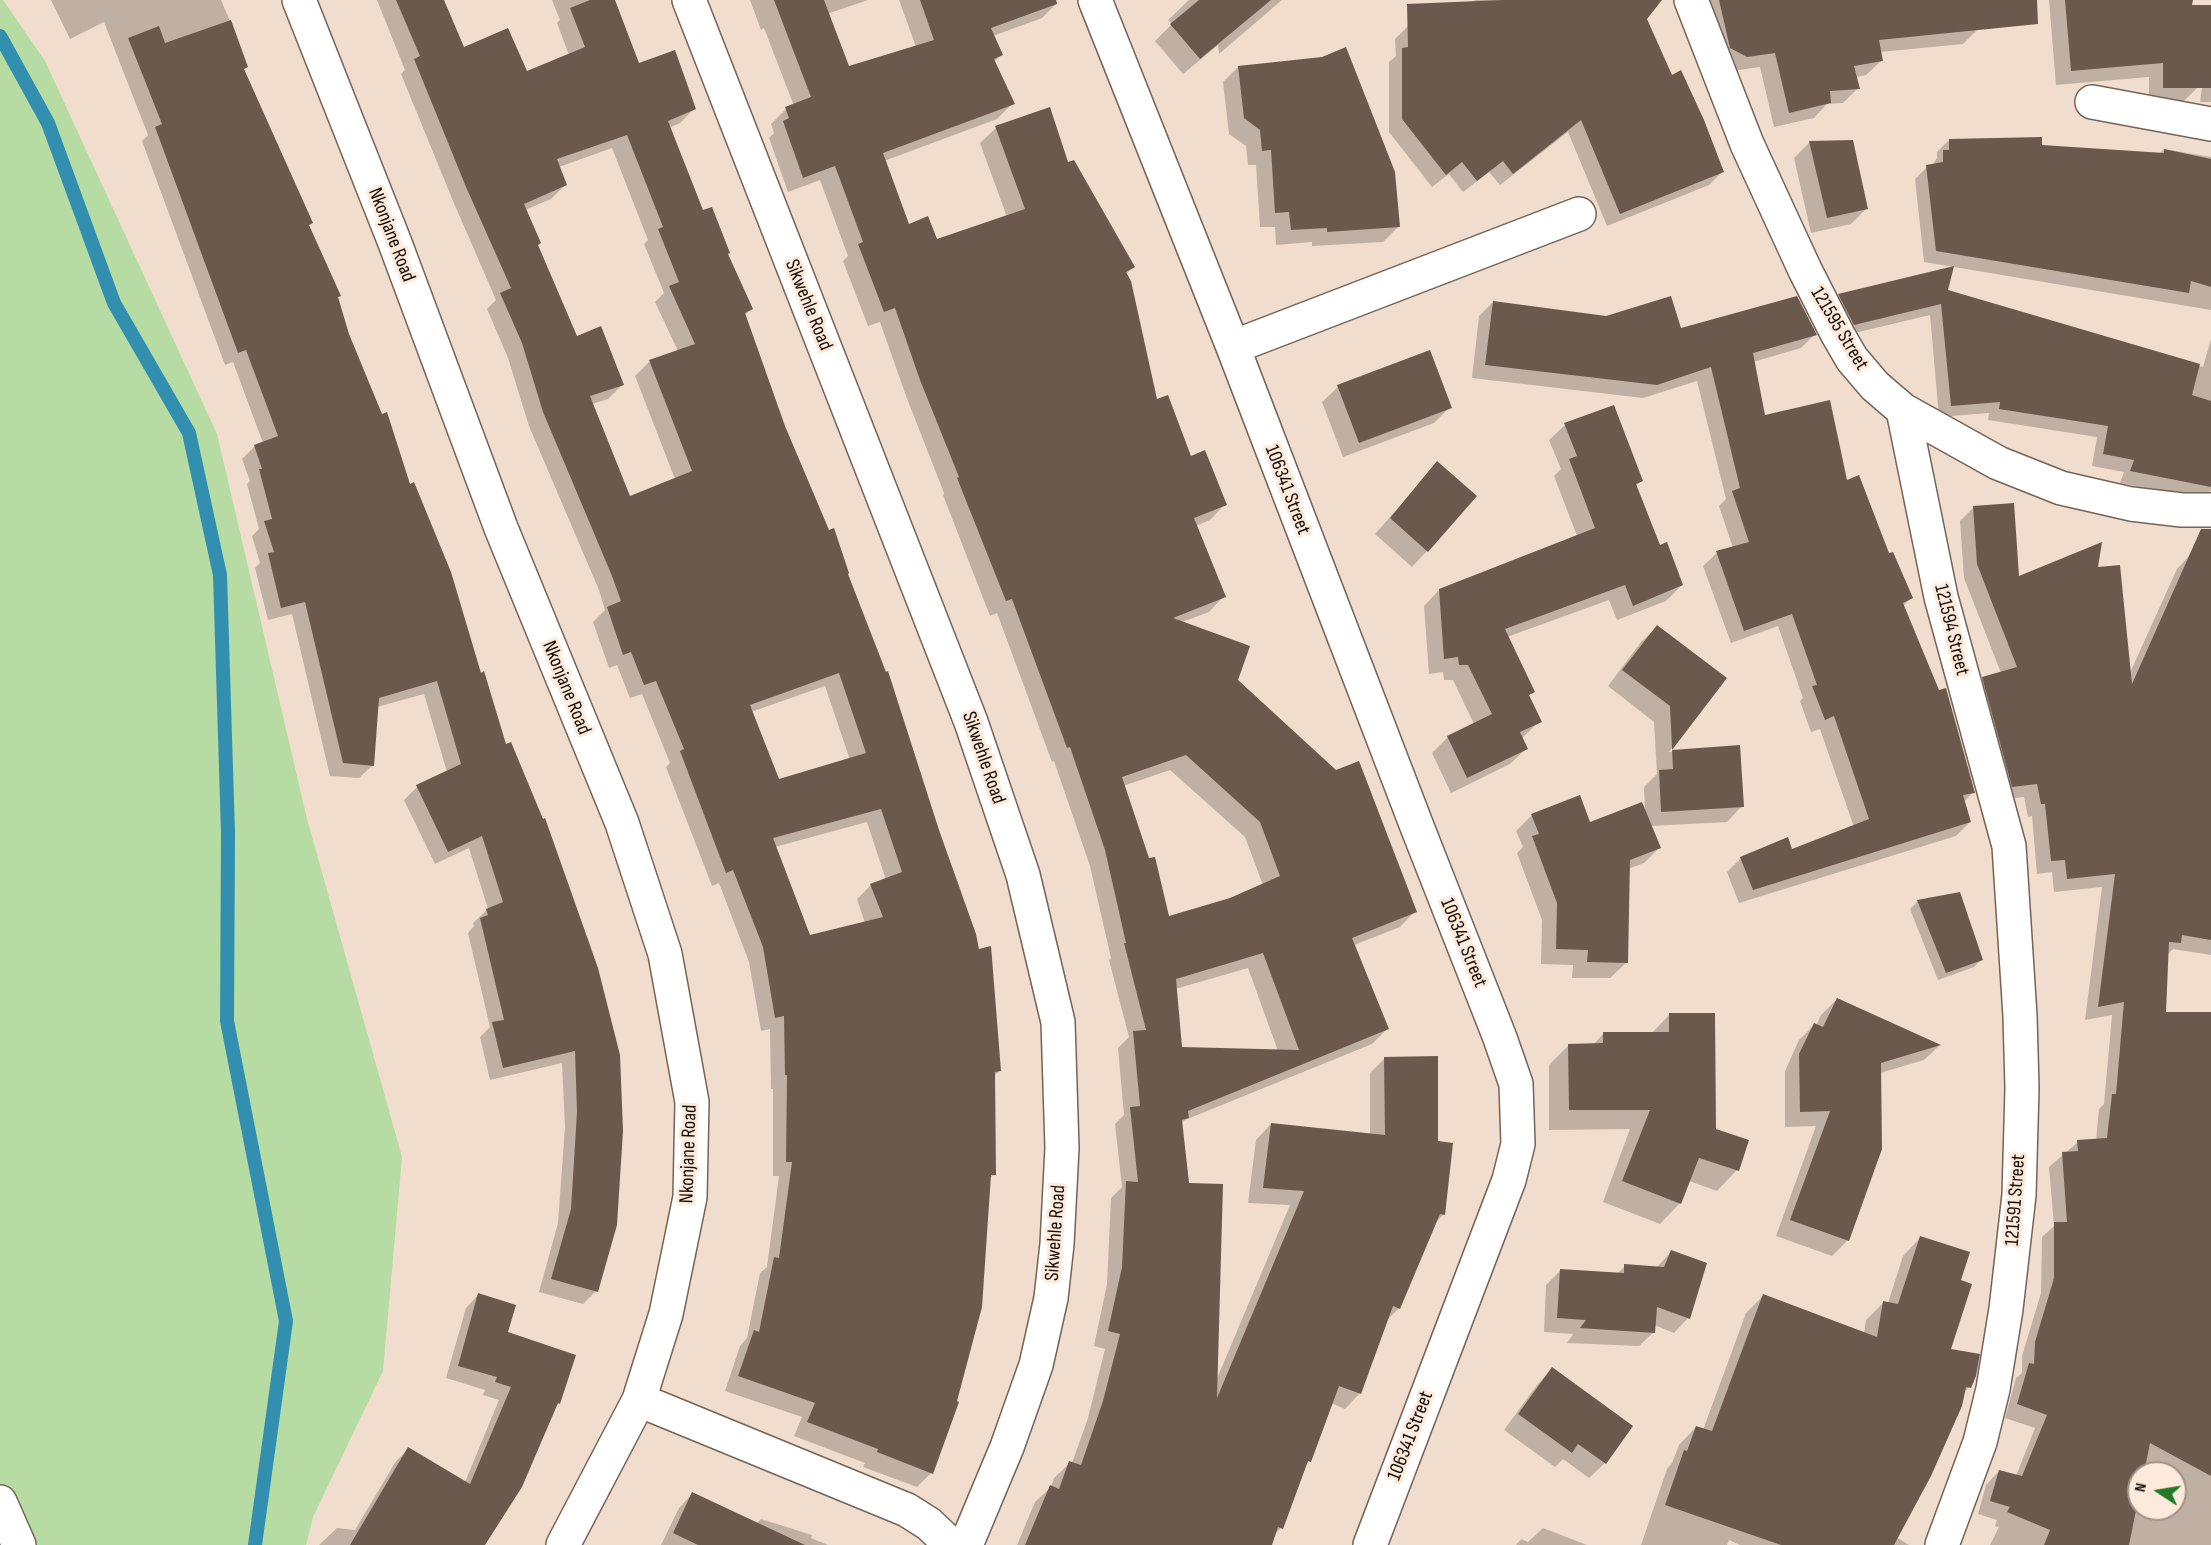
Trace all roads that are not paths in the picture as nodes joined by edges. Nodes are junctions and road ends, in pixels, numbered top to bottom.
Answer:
1 (299, 0) edge
2 (689, 0) edge
3 (1095, 0) edge
4 (1691, 0) edge
5 (2092, 102) dead end
6 (2211, 124) edge
7 (1579, 214) dead end
8 (1233, 347) junction
9 (1903, 410) junction
10 (2211, 510) edge
11 (2009, 846) joint
12 (639, 1400) junction
13 (0, 1502) edge
14 (19, 1545) edge
15 (563, 1545) edge
16 (951, 1545) edge
17 (966, 1545) edge
18 (1370, 1545) edge
19 (1942, 1545) edge

1 - 12 street, Nkonjane Road
2 - 17 street, Sikwehle Road
3 - 8 street, 106341 Street
4 - 9 street, 121595 Street
5 - 6 street
7 - 8 street
8 - 18 street, 106341 Street
9 - 10 street, 121595 Street
9 - 11 street, 121594 Street
11 - 19 street, 121591 Street
12 - 15 street, Nkonjane Road
12 - 16 street
13 - 14 street

